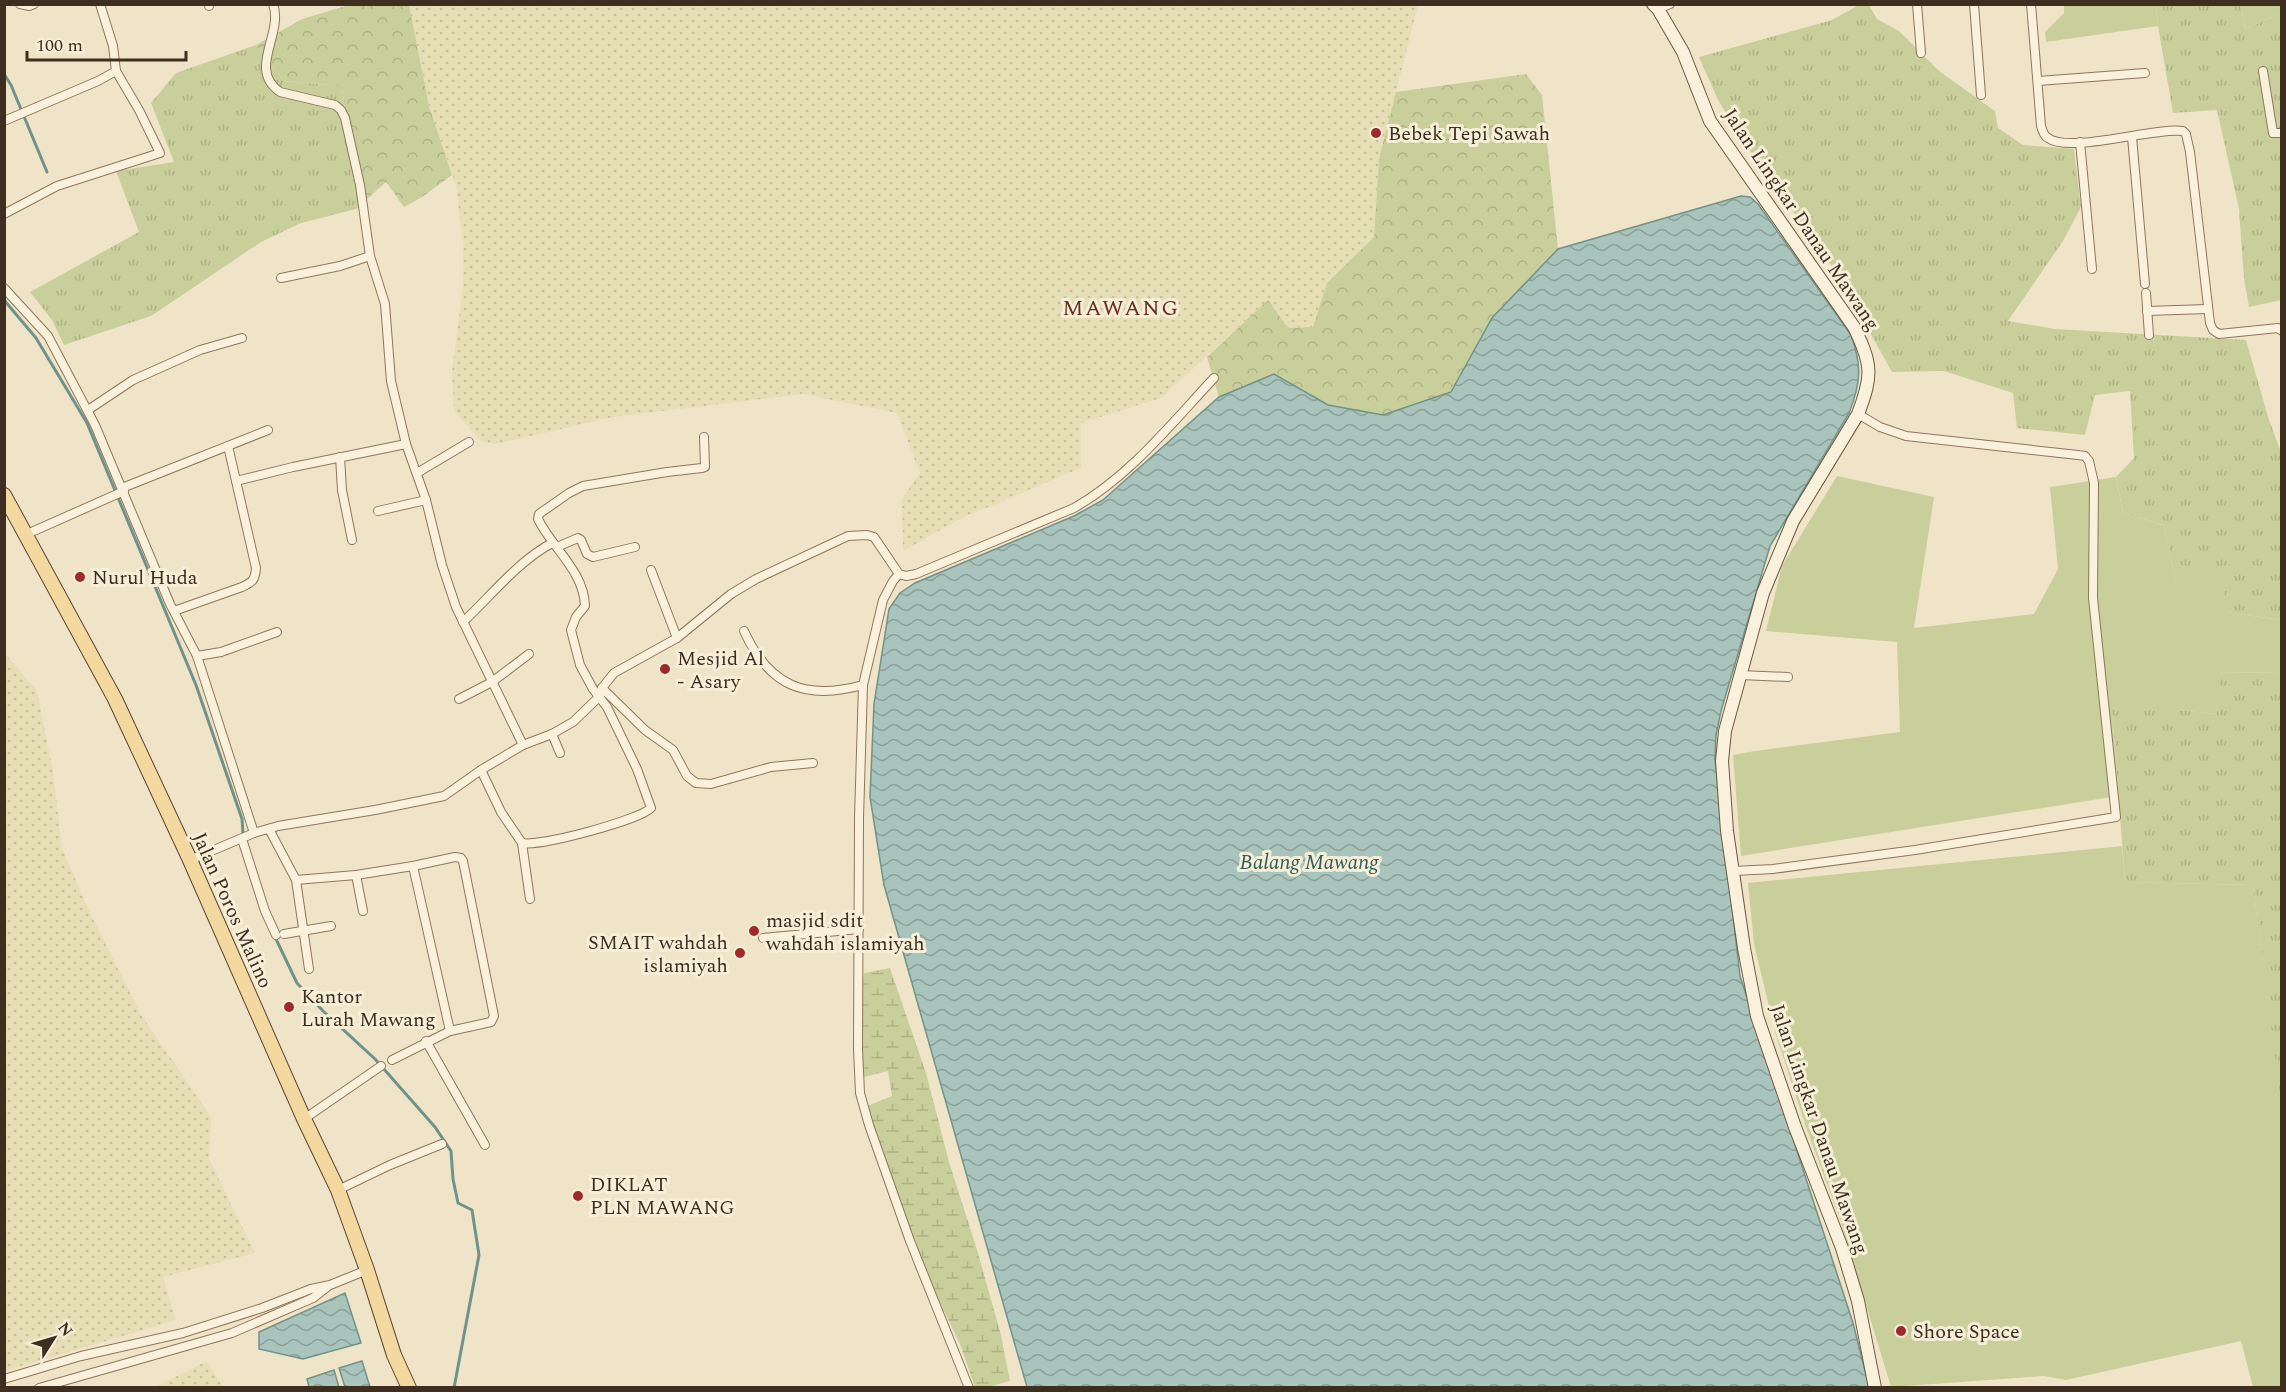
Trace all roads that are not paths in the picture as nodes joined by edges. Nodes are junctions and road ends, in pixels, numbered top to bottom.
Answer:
1 (20, 4) edge
2 (34, 4) edge
3 (100, 4) edge
4 (273, 4) edge
5 (1670, 4) edge
6 (1917, 4) edge
7 (1974, 4) edge
8 (2031, 4) edge
9 (1655, 7) edge
10 (1921, 53) dead end
11 (116, 71) junction
12 (2263, 71) dead end
13 (2145, 73) dead end
14 (2038, 81) junction
15 (1981, 95) dead end
16 (4, 122) edge
17 (2282, 133) edge
18 (2132, 137) junction
19 (2080, 142) junction
20 (4, 214) edge
21 (370, 256) junction
22 (2092, 269) dead end
23 (281, 278) dead end
24 (4, 288) edge
25 (2207, 309) junction
26 (2147, 311) junction
27 (2282, 332) edge
28 (2149, 335) dead end
29 (242, 338) dead end
30 (1214, 378) dead end
31 (88, 410) junction
32 (1858, 414) junction
33 (268, 430) dead end
34 (704, 437) dead end
35 (468, 442) dead end
36 (405, 444) junction
37 (228, 446) junction
38 (340, 457) junction
39 (417, 473) junction
40 (236, 481) junction
41 (123, 490) junction
42 (4, 495) edge
43 (426, 500) junction
44 (378, 511) dead end
45 (27, 534) junction
46 (352, 540) dead end
47 (555, 545) junction
48 (635, 547) dead end
49 (651, 570) dead end
50 (899, 574) junction
51 (174, 611) junction
52 (463, 622) junction
53 (744, 631) dead end
54 (277, 632) dead end
55 (677, 638) junction
56 (529, 654) dead end
57 (197, 656) junction
58 (1740, 675) junction
59 (1788, 677) dead end
60 (492, 682) junction
61 (863, 684) junction
62 (601, 692) junction
63 (459, 699) dead end
64 (552, 734) junction
65 (523, 745) junction
66 (560, 753) dead end
67 (813, 763) dead end
68 (481, 770) junction
69 (269, 829) junction
70 (247, 837) junction
71 (522, 843) junction
72 (190, 860) junction
73 (413, 866) junction
74 (1734, 871) junction
75 (356, 875) junction
76 (296, 880) junction
77 (530, 899) dead end
78 (363, 911) dead end
79 (331, 926) dead end
80 (859, 929) junction
81 (303, 930) junction
82 (763, 938) dead end
83 (309, 969) dead end
84 (450, 1031) junction
85 (426, 1041) junction
86 (392, 1060) dead end
87 (381, 1066) dead end
88 (303, 1119) junction
89 (442, 1144) dead end
90 (485, 1145) dead end
91 (338, 1190) junction
92 (367, 1270) junction
93 (330, 1285) junction
94 (4, 1378) edge
95 (39, 1388) edge
96 (409, 1388) edge
97 (969, 1388) edge
98 (1875, 1388) edge

1 - 2 street
3 - 11 street
4 - 21 street
5 - 9 street
6 - 10 street
7 - 15 street
8 - 14 street
9 - 32 street, Jalan Lingkar Danau Mawang
11 - 16 street
11 - 20 street
12 - 17 street
13 - 14 street
14 - 19 street
18 - 19 street
18 - 25 street
18 - 26 street
19 - 22 street
21 - 23 street
21 - 36 street
24 - 31 street
25 - 26 street
25 - 27 street
26 - 28 street
29 - 31 street
30 - 50 street
31 - 41 street
32 - 58 street, Jalan Lingkar Danau Mawang
32 - 74 street
33 - 37 street
34 - 47 street
35 - 39 street
36 - 38 street
36 - 39 street
37 - 40 street
37 - 41 street
38 - 40 street
38 - 46 street
39 - 43 street
40 - 51 street
41 - 45 street
41 - 51 street
42 - 45 main road, Jalan Poros Malino
43 - 44 street
43 - 52 street
45 - 72 main road, Jalan Poros Malino
47 - 48 street
47 - 52 street
47 - 62 street
49 - 55 street
50 - 55 street
50 - 61 street
51 - 57 street
52 - 60 street
53 - 61 street
54 - 57 street
55 - 62 street
56 - 60 street
57 - 70 street
58 - 59 street
58 - 74 street, Jalan Lingkar Danau Mawang
60 - 63 street
60 - 65 street
61 - 80 street
62 - 64 street
62 - 67 street
62 - 71 street
64 - 65 street
64 - 66 street
65 - 68 street
68 - 69 street
68 - 71 street
69 - 70 street
69 - 76 street
70 - 72 street
70 - 81 street
71 - 77 street
72 - 88 main road, Jalan Poros Malino
73 - 75 street
73 - 84 street
73 - 84 street
74 - 98 street, Jalan Lingkar Danau Mawang
75 - 76 street
75 - 78 street
76 - 81 street
79 - 81 street
80 - 82 street
80 - 97 street
81 - 83 street
84 - 85 street
85 - 86 street
85 - 90 street
87 - 88 street
88 - 91 main road, Jalan Poros Malino
89 - 91 street
91 - 92 main road, Jalan Poros Malino
92 - 93 street
92 - 96 main road, Jalan Poros Malino
93 - 94 street
93 - 95 street

